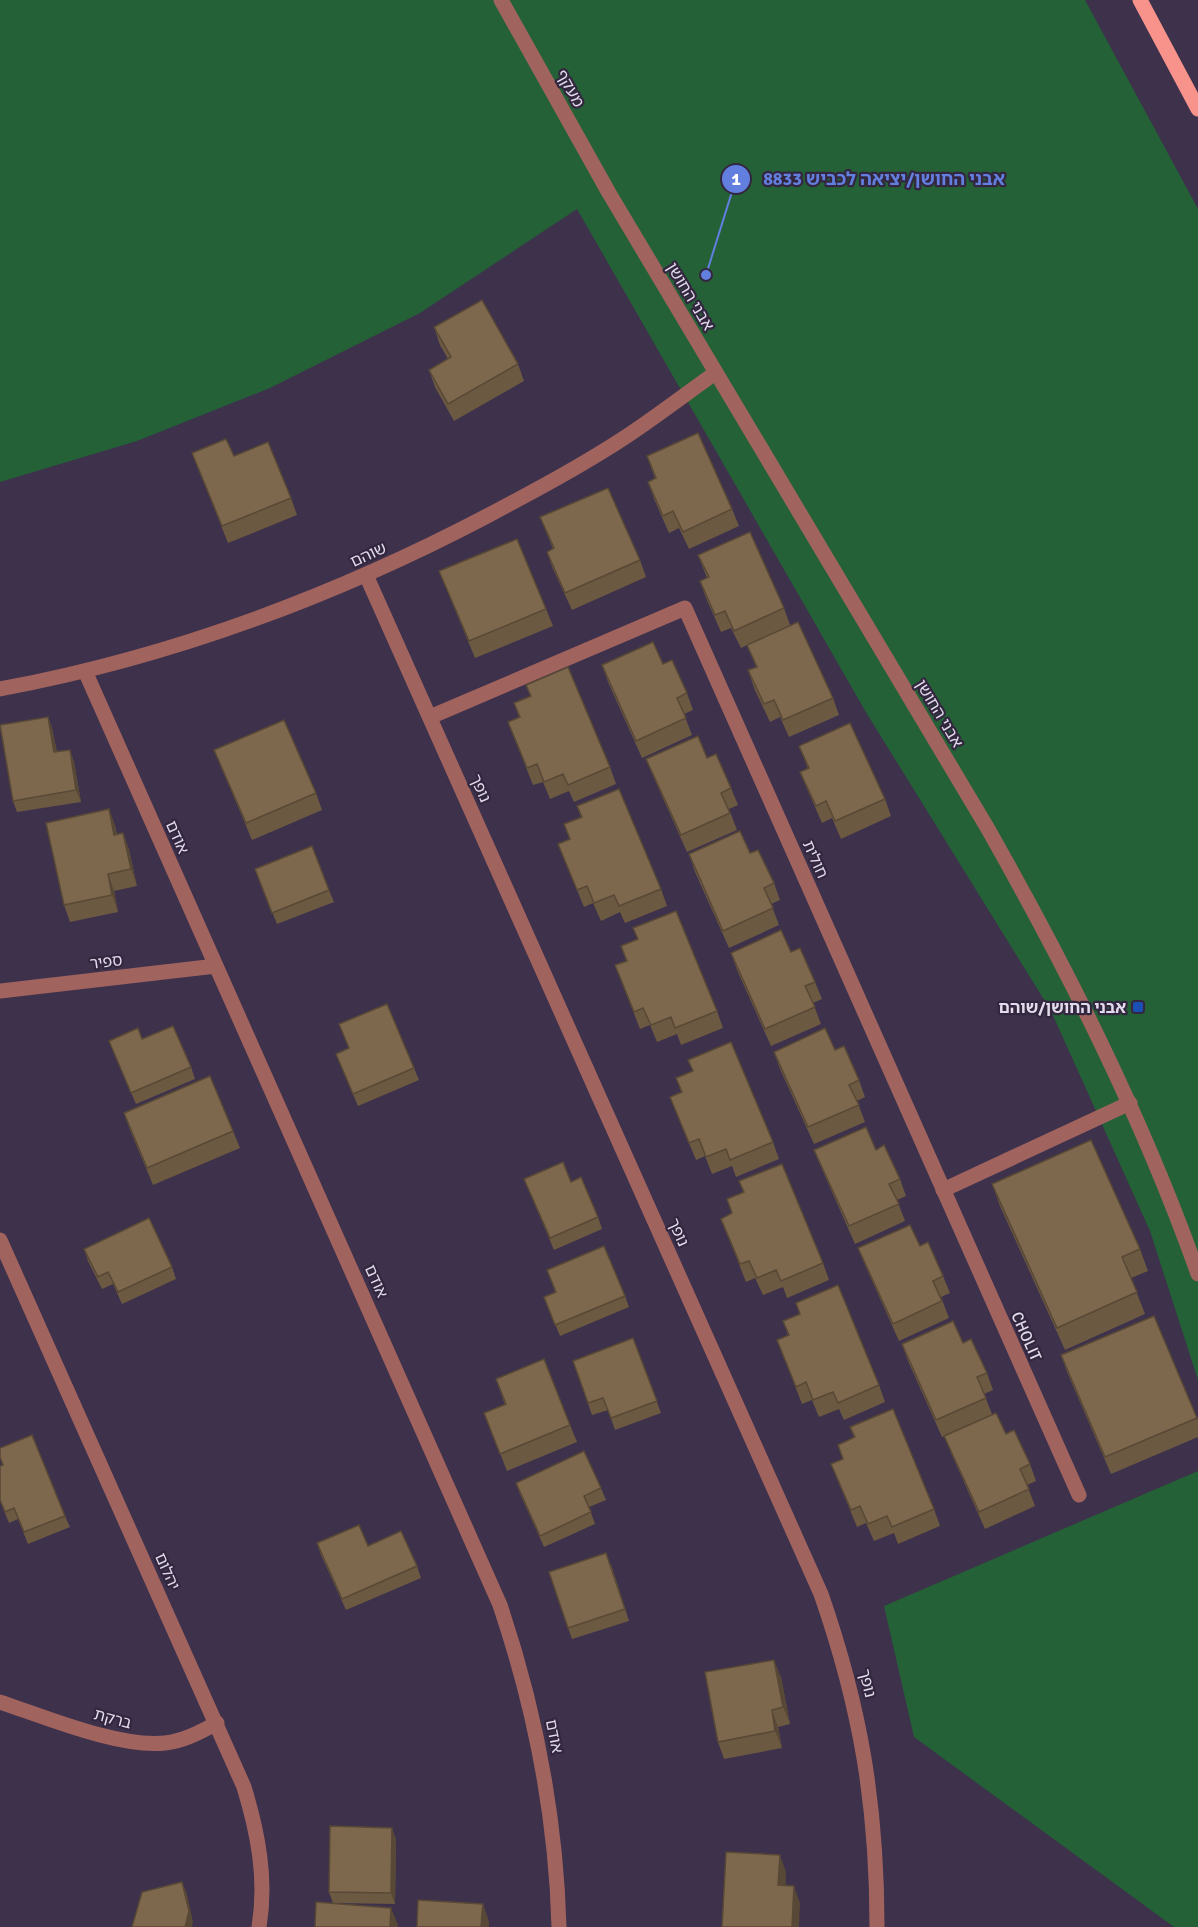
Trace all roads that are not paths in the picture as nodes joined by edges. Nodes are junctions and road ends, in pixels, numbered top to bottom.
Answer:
1 (501, 0) edge
2 (1140, 0) edge
3 (1198, 109) edge
4 (609, 193) joint
5 (715, 373) junction
6 (366, 575) junction
7 (85, 671) junction
8 (0, 689) edge
9 (430, 717) junction
10 (216, 966) junction
11 (0, 991) edge
12 (1130, 1103) junction
13 (943, 1190) junction
14 (0, 1240) edge
15 (1198, 1274) edge
16 (1079, 1496) dead end
17 (0, 1702) edge
18 (217, 1723) junction
19 (259, 1927) edge
20 (559, 1927) edge
21 (877, 1927) edge

1 - 4 street, מעקף
2 - 3 main road
4 - 5 street, אבני החושן
5 - 6 street, שוהם
5 - 12 street, אבני החושן
6 - 7 street, שוהם
6 - 9 street, נופך
7 - 8 street, שוהם
7 - 10 street, אודם
9 - 13 street, חולית
9 - 21 street, נופך
10 - 11 street, ספיר
10 - 20 street, אודם
12 - 13 street
12 - 15 street, אבני החושן
13 - 16 street, CHOLIT
14 - 18 street, יהלום
17 - 18 street, ברקת
18 - 19 street, יהלום

